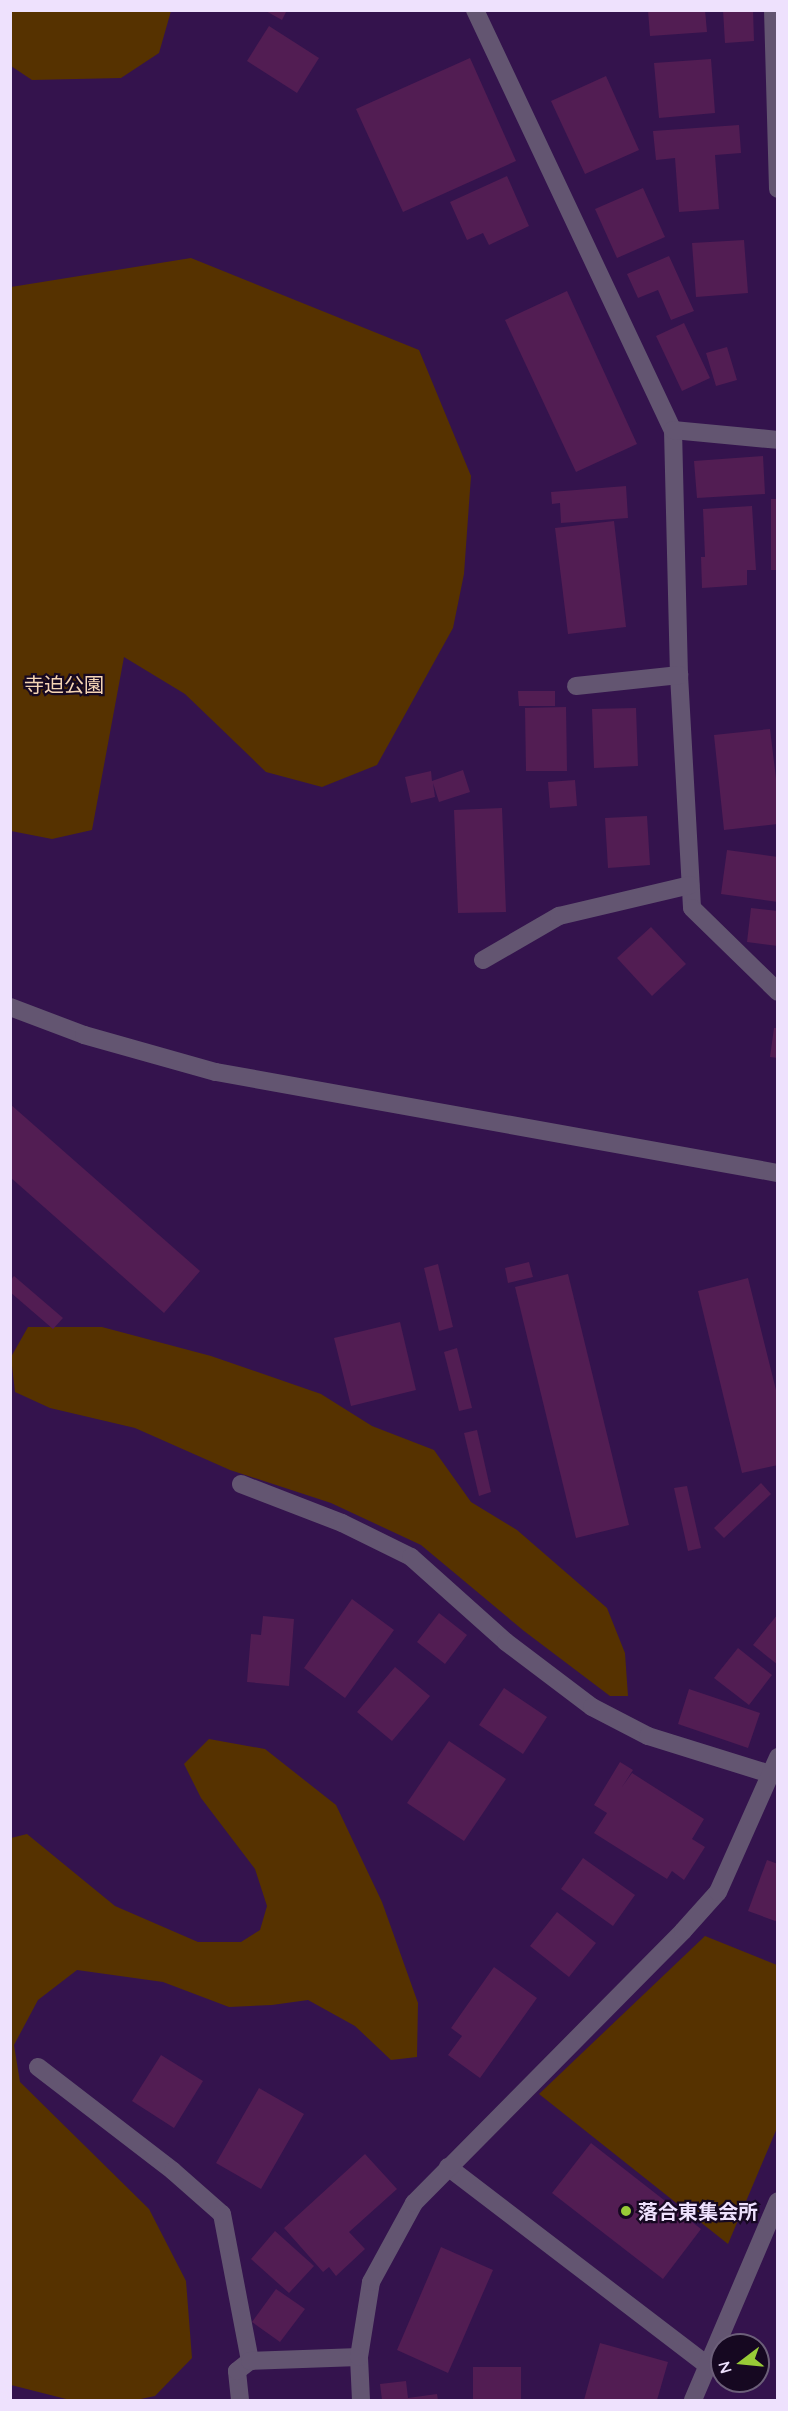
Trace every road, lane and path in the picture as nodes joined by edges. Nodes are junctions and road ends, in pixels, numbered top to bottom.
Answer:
1 (475, 10) edge
2 (773, 10) edge
3 (777, 189) edge
4 (673, 430) junction
5 (777, 440) edge
6 (679, 675) junction
7 (576, 686) dead end
8 (690, 885) junction
9 (483, 960) dead end
10 (777, 992) edge
11 (10, 1007) edge
12 (777, 1173) edge
13 (241, 1484) dead end
14 (777, 1756) edge
15 (770, 1774) junction
16 (38, 2067) dead end
17 (447, 2167) junction
18 (777, 2201) edge
19 (359, 2357) junction
20 (250, 2361) junction
21 (707, 2365) junction
22 (240, 2400) edge
23 (361, 2400) edge
24 (693, 2400) edge

1 - 4 street
2 - 3 street
4 - 5 street
4 - 6 street
6 - 7 street
6 - 8 street
8 - 9 street
8 - 10 street
11 - 12 street
13 - 15 street
14 - 15 street
15 - 17 street
16 - 20 street
17 - 19 street
17 - 21 street
18 - 21 street
19 - 20 street
19 - 23 street
20 - 22 street
21 - 24 street

